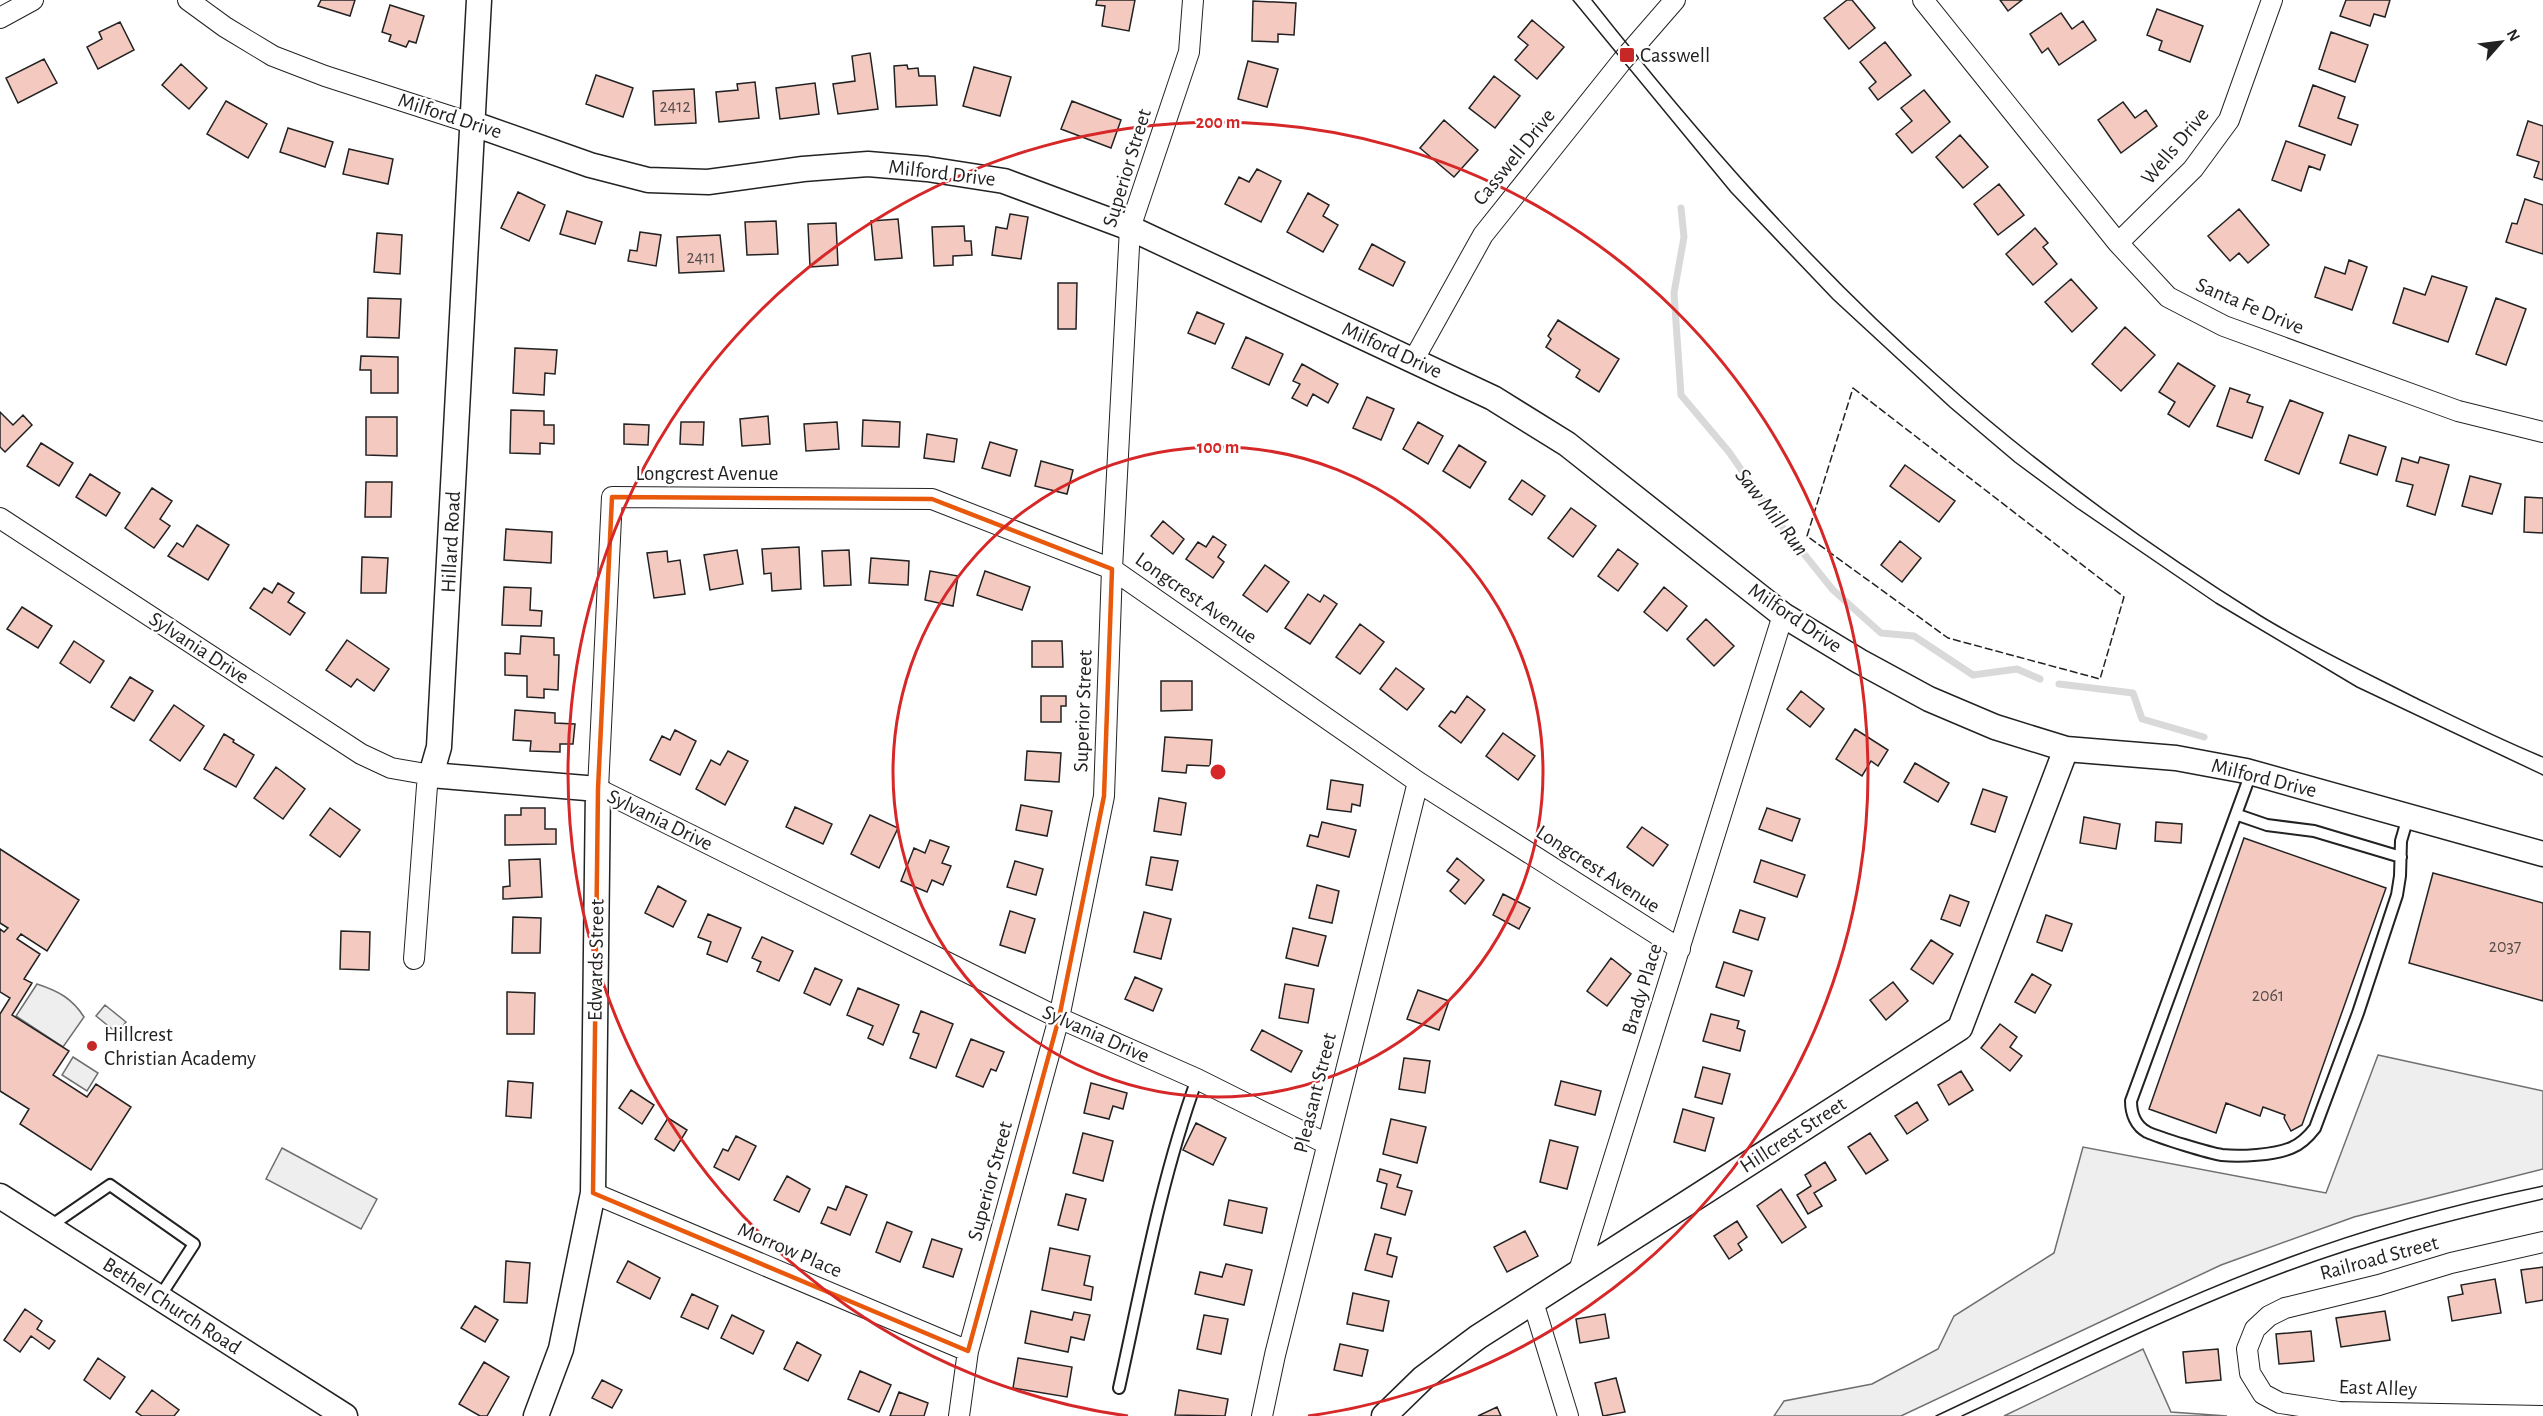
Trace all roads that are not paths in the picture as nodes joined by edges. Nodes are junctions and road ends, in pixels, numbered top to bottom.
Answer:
1 (33, 0) edge
2 (188, 0) edge
3 (479, 0) edge
4 (1193, 0) edge
5 (1675, 0) edge
6 (1923, 0) edge
7 (2272, 0) edge
8 (0, 18) edge
9 (474, 124) junction
10 (1130, 228) junction
11 (2118, 243) junction
12 (1414, 359) junction
13 (2543, 432) edge
14 (612, 497) joint
15 (0, 518) edge
16 (1112, 569) junction
17 (1783, 615) junction
18 (2066, 749) junction
19 (2251, 773) junction
20 (431, 775) junction
21 (1418, 782) junction
22 (598, 789) junction
23 (2238, 815) junction
24 (2408, 817) junction
25 (2543, 854) edge
26 (2401, 857) junction
27 (1680, 950) junction
28 (414, 959) dead end
29 (1059, 1018) junction
30 (1197, 1079) junction
31 (1327, 1144) junction
32 (593, 1193) junction
33 (0, 1196) edge
34 (48, 1227) junction
35 (2543, 1242) edge
36 (1578, 1274) junction
37 (159, 1298) junction
38 (1533, 1302) junction
39 (2247, 1349) joint
40 (968, 1351) junction
41 (1119, 1388) dead end
42 (345, 1416) edge
43 (536, 1416) edge
44 (959, 1416) edge
45 (1262, 1416) edge
46 (1384, 1416) edge
47 (1568, 1416) edge
48 (2543, 1416) edge

1 - 8 street
2 - 9 street, Milford Drive
3 - 9 street, Hillard Road
4 - 10 street, Superior Street
5 - 12 street, Casswell Drive
6 - 11 street, Santa Fe Drive
7 - 11 street, Wells Drive
9 - 10 street, Milford Drive
9 - 20 street, Hillard Road
10 - 12 street, Milford Drive
10 - 16 street, Superior Street
11 - 13 street, Santa Fe Drive
12 - 17 street, Milford Drive
14 - 16 street, Longcrest Avenue
14 - 22 street, Edwards Street
15 - 20 street, Sylvania Drive
16 - 21 street, Longcrest Avenue
16 - 29 street, Superior Street
17 - 18 street, Milford Drive
17 - 27 street, Brady Place
18 - 19 street, Milford Drive
18 - 36 street, Hillcrest Street
19 - 23 lane
19 - 24 street, Milford Drive
20 - 22 street, Sylvania Drive
20 - 28 street, Hillard Road
21 - 27 street, Longcrest Avenue
21 - 31 street, Pleasant Street
22 - 29 street, Sylvania Drive
22 - 32 street, Edwards Street
23 - 26 lane
23 - 26 lane
24 - 25 street, Milford Drive
24 - 26 lane
27 - 36 street, Brady Place
29 - 30 street, Sylvania Drive
29 - 40 street, Superior Street
30 - 31 street, Sylvania Drive
30 - 41 lane
31 - 45 street, Pleasant Street
32 - 40 street, Morrow Place
32 - 43 street, Edwards Street
33 - 34 street, Bethel Church Road
34 - 37 street, Bethel Church Road
34 - 37 lane
35 - 39 street, Railroad Street
36 - 38 street, Hillcrest Street
37 - 42 street, Bethel Church Road
38 - 46 street, Hillcrest Street
38 - 47 street
39 - 48 street, East Alley
40 - 44 street, Superior Street

